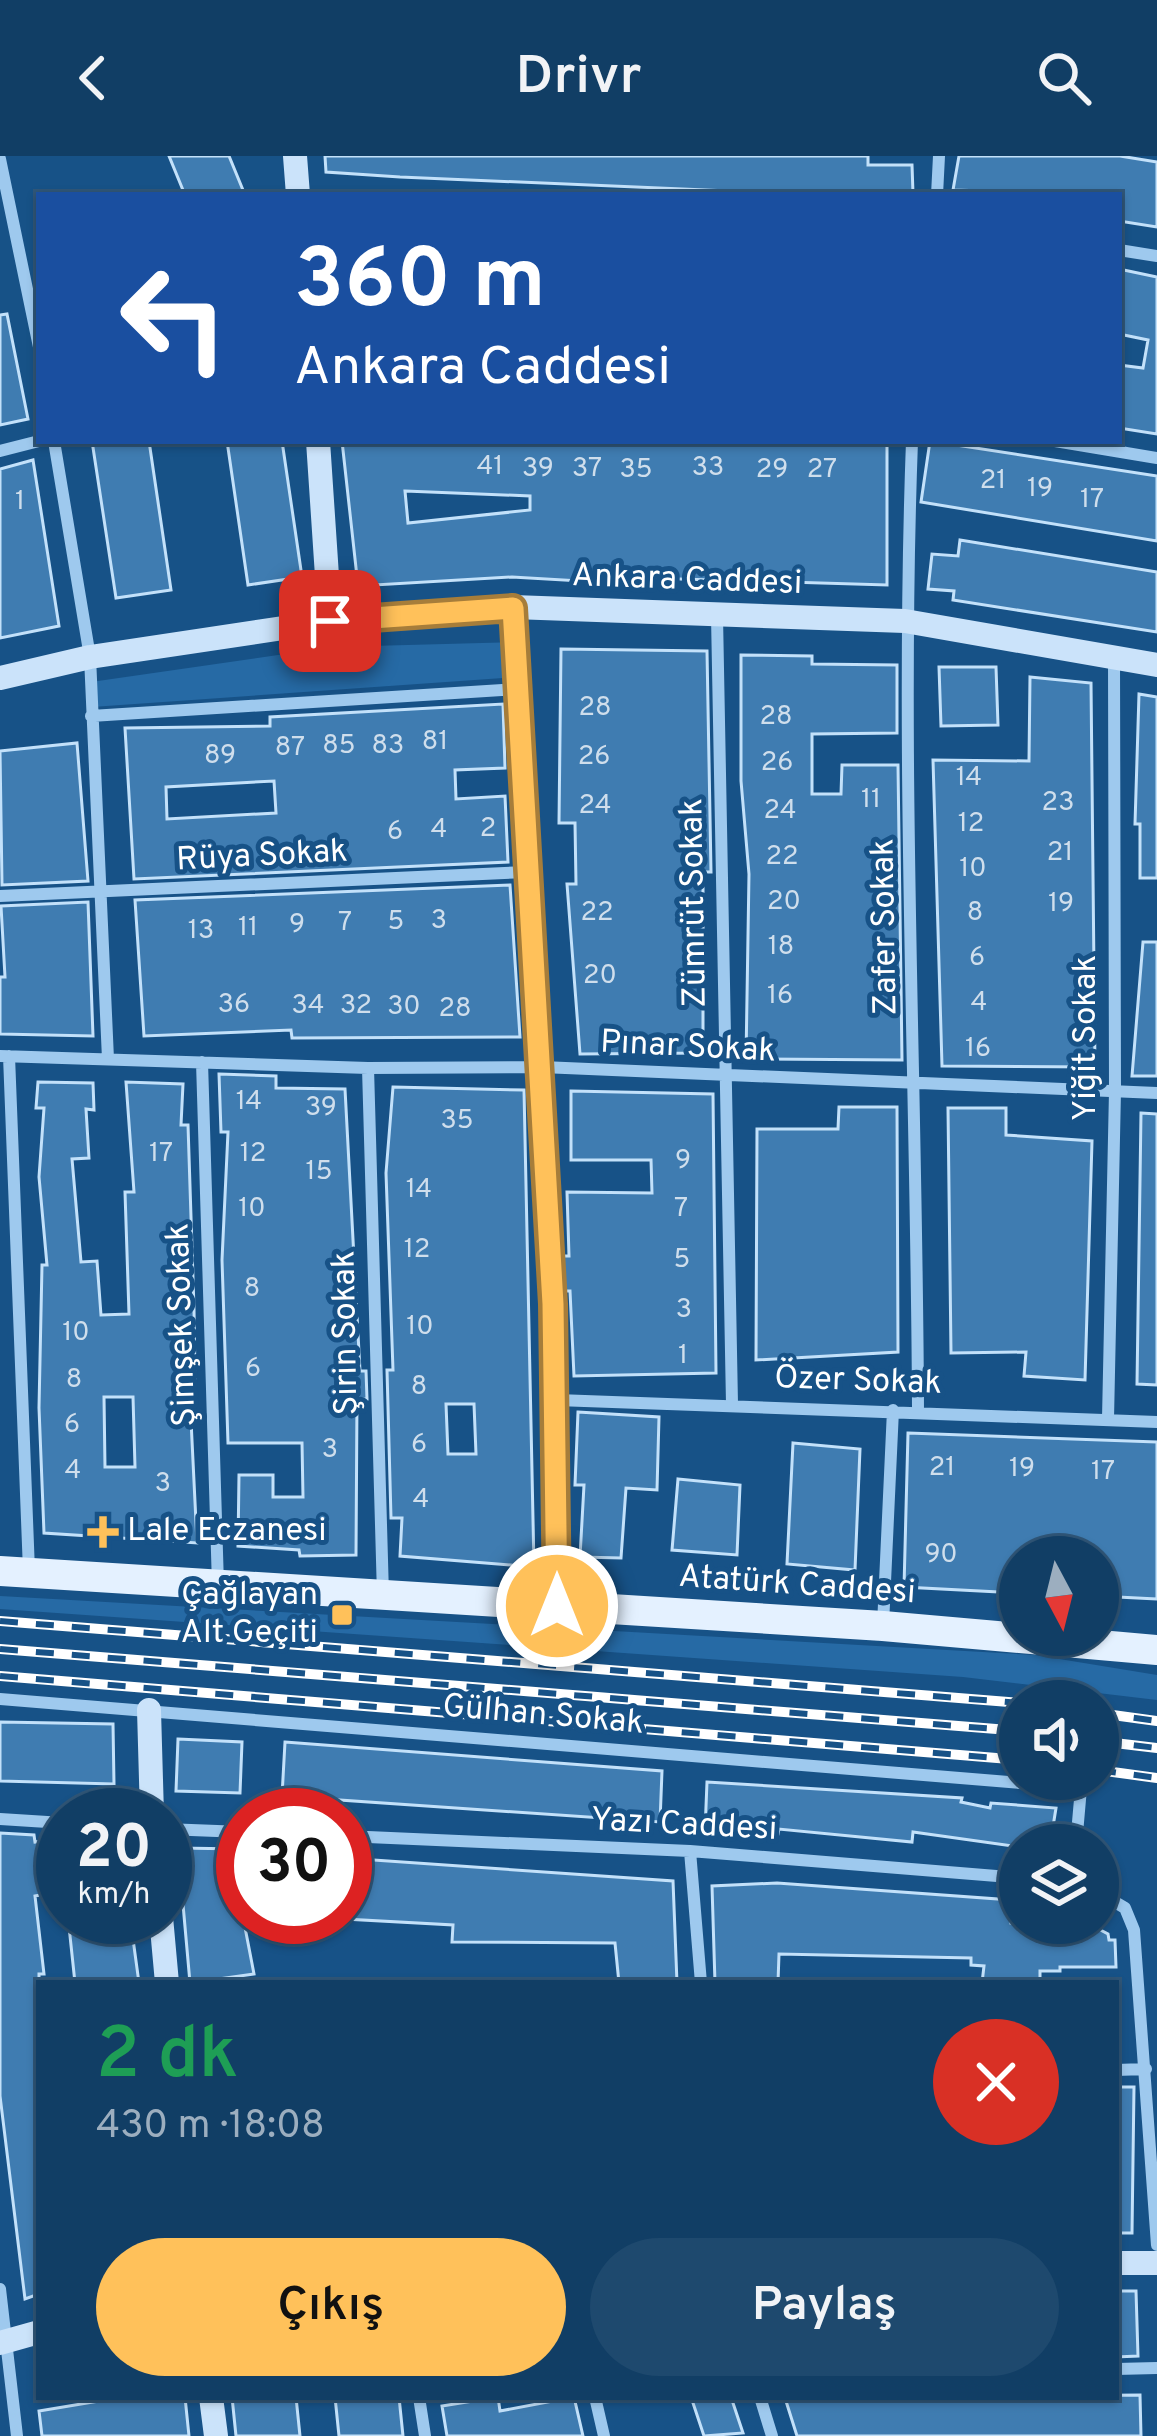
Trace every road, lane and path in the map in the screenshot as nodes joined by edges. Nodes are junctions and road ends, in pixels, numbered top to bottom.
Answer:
1 (295, 156) edge
2 (939, 156) edge
3 (0, 159) edge
4 (298, 192) edge
5 (937, 192) edge
6 (16, 238) junction
7 (0, 242) edge
8 (1122, 250) edge
9 (1157, 256) edge
10 (36, 333) edge
11 (36, 442) edge
12 (54, 444) edge
13 (318, 444) edge
14 (912, 444) edge
15 (1073, 444) edge
16 (0, 451) edge
17 (1157, 458) edge
18 (513, 608) junction
19 (717, 616) junction
20 (330, 621) junction
21 (905, 621) junction
22 (90, 657) junction
23 (1114, 657) junction
24 (1157, 665) edge
25 (0, 678) edge
26 (517, 689) junction
27 (92, 716) junction
28 (526, 872) junction
29 (100, 891) junction
30 (0, 896) edge
31 (5, 1056) edge
32 (108, 1059) junction
33 (202, 1062) junction
34 (542, 1066) junction
35 (368, 1068) junction
36 (725, 1078) junction
37 (917, 1085) junction
38 (1115, 1091) junction
39 (1157, 1093) edge
40 (557, 1400) junction
41 (732, 1404) junction
42 (893, 1410) junction
43 (918, 1412) junction
44 (1108, 1420) junction
45 (1157, 1421) edge
46 (15, 1572) edge
47 (218, 1586) junction
48 (383, 1597) junction
49 (557, 1606) junction
50 (883, 1626) junction
51 (1157, 1650) edge
52 (0, 1699) edge
53 (149, 1710) junction
54 (151, 1788) edge
55 (0, 1819) edge
56 (36, 1821) edge
57 (1078, 1824) edge
58 (372, 1837) edge
59 (690, 1851) junction
60 (999, 1876) edge
61 (1119, 1904) edge
62 (163, 1944) edge
63 (167, 1980) edge
64 (701, 1980) edge
65 (1150, 2030) edge
66 (1146, 2069) junction
67 (1119, 2070) edge
68 (1157, 2245) edge
69 (1119, 2263) edge
70 (1157, 2263) edge
71 (0, 2288) edge
72 (36, 2333) edge
73 (3, 2342) edge
74 (1157, 2368) edge
75 (1119, 2369) edge
76 (211, 2400) edge
77 (419, 2400) edge
78 (597, 2400) edge
79 (761, 2400) edge
80 (17, 2436) edge
81 (216, 2436) edge
82 (425, 2436) edge
83 (604, 2436) edge
84 (772, 2436) edge

1 - 4 main road
2 - 5 street
3 - 6 street
6 - 7 street
6 - 10 street
8 - 9 street
11 - 16 street
12 - 22 street
13 - 20 main road
14 - 21 street, Zafer Sokak
15 - 17 street
18 - 19 main road, Ankara Caddesi
18 - 20 main road, Ankara Caddesi
18 - 26 street
19 - 21 main road, Ankara Caddesi
19 - 36 street, Zümrüt Sokak
20 - 22 main road, Ankara Caddesi
21 - 23 main road, Ankara Caddesi
21 - 37 street, Zafer Sokak
22 - 25 main road, Ankara Caddesi
22 - 27 street
23 - 24 main road, Ankara Caddesi
23 - 38 street, Yiğit Sokak
26 - 27 street
26 - 28 street
27 - 29 street
28 - 29 street, Rüya Sokak
28 - 34 street
29 - 30 street, Rüya Sokak
29 - 32 street
31 - 32 street, Pınar Sokak
31 - 46 street
32 - 33 street, Pınar Sokak
33 - 35 street, Pınar Sokak
33 - 47 street, Şimşek Sokak
34 - 35 street, Pınar Sokak
34 - 36 street, Pınar Sokak
34 - 40 street
35 - 48 street, Şirin Sokak
36 - 37 street, Pınar Sokak
36 - 41 street, Zümrüt Sokak
37 - 38 street, Pınar Sokak
37 - 43 street, Zafer Sokak
38 - 39 street, Pınar Sokak
38 - 44 street, Yiğit Sokak
40 - 41 street, Özer Sokak
40 - 49 street
41 - 42 street, Özer Sokak
42 - 43 street, Özer Sokak
42 - 50 street
43 - 44 street, Özer Sokak
44 - 45 street, Özer Sokak
46 - 47 main road, Atatürk Caddesi
47 - 48 main road, Atatürk Caddesi
48 - 49 main road, Atatürk Caddesi
49 - 50 main road, Atatürk Caddesi
50 - 51 main road, Atatürk Caddesi
52 - 53 street, Gülhan Sokak
53 - 54 main road
53 - 57 street, Gülhan Sokak
55 - 56 street
58 - 59 street, Yazı Caddesi
59 - 60 street, Yazı Caddesi
59 - 64 street
61 - 65 street
62 - 63 main road
65 - 66 street
66 - 67 street
66 - 68 street
69 - 70 main road
71 - 73 street
72 - 73 main road
73 - 80 street
74 - 75 street
76 - 81 main road
77 - 82 street
78 - 83 street
79 - 84 street

